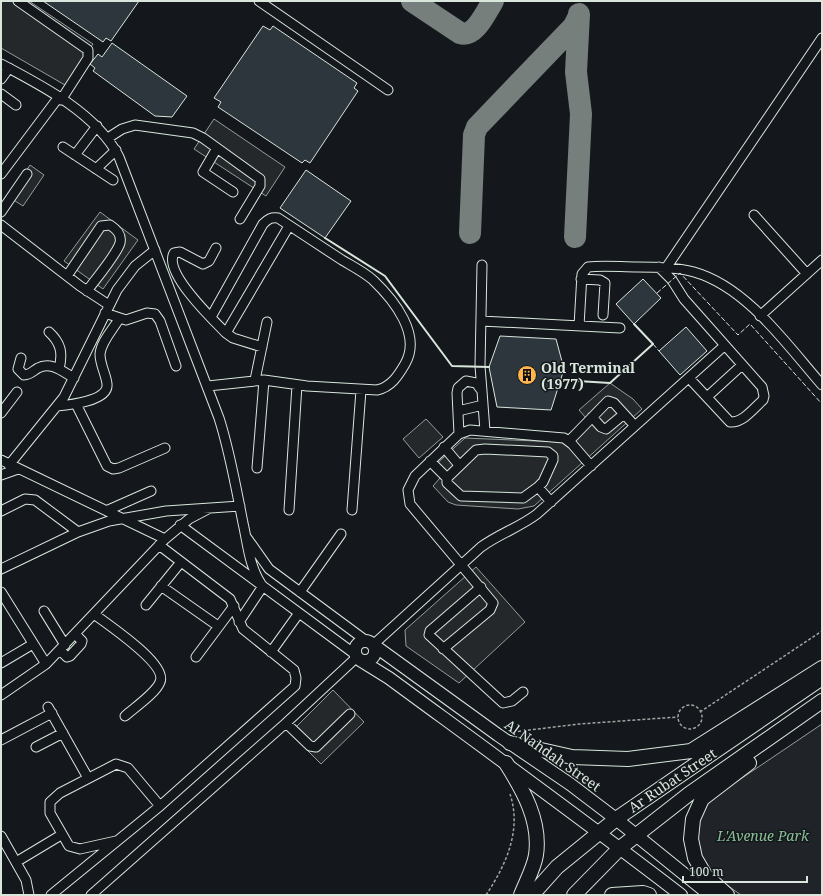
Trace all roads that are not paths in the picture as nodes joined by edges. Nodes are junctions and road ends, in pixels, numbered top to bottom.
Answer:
1 (18, 1) edge
2 (259, 1) edge
3 (822, 38) edge
4 (5, 66) edge
5 (1, 79) edge
6 (388, 90) dead end
7 (1, 94) edge
8 (60, 99) junction
9 (16, 105) dead end
10 (97, 126) junction
11 (108, 138) junction
12 (63, 147) dead end
13 (218, 148) junction
14 (116, 150) junction
15 (75, 155) junction
16 (96, 169) junction
17 (1, 174) edge
18 (27, 174) dead end
19 (113, 180) dead end
20 (233, 192) dead end
21 (1, 212) edge
22 (754, 215) dead end
23 (240, 219) dead end
24 (1, 225) edge
25 (289, 226) junction
26 (216, 248) dead end
27 (156, 250) junction
28 (822, 260) edge
29 (482, 265) dead end
30 (662, 268) junction
31 (807, 274) junction
32 (67, 276) junction
33 (582, 279) junction
34 (87, 291) junction
35 (107, 309) junction
36 (603, 315) dead end
37 (760, 316) junction
38 (211, 317) junction
39 (119, 319) junction
40 (481, 321) junction
41 (267, 322) dead end
42 (579, 326) junction
43 (620, 328) dead end
44 (49, 332) dead end
45 (226, 333) junction
46 (724, 346) junction
47 (262, 347) junction
48 (21, 358) dead end
49 (742, 365) junction
50 (176, 366) dead end
51 (59, 369) junction
52 (74, 378) junction
53 (689, 378) junction
54 (260, 380) junction
55 (297, 385) junction
56 (822, 385) edge
57 (208, 386) junction
58 (361, 390) junction
59 (482, 391) junction
60 (17, 392) dead end
61 (707, 398) junction
62 (76, 404) junction
63 (483, 405) junction
64 (58, 406) junction
65 (458, 411) junction
66 (1, 413) edge
67 (624, 414) junction
68 (592, 417) junction
69 (635, 426) junction
70 (485, 431) junction
71 (459, 434) junction
72 (569, 441) junction
73 (165, 448) dead end
74 (444, 448) junction
75 (430, 461) junction
76 (5, 462) edge
77 (459, 465) junction
78 (591, 466) junction
79 (258, 468) dead end
80 (18, 469) junction
81 (1, 476) edge
82 (447, 478) junction
83 (538, 487) junction
84 (151, 491) dead end
85 (551, 502) junction
86 (240, 506) junction
87 (208, 509) junction
88 (108, 510) junction
89 (289, 510) dead end
90 (352, 510) dead end
91 (1, 511) edge
92 (125, 518) junction
93 (180, 525) junction
94 (78, 532) junction
95 (341, 534) dead end
96 (246, 536) junction
97 (162, 542) junction
98 (181, 562) junction
99 (461, 564) junction
100 (1, 569) edge
101 (269, 569) junction
102 (261, 583) junction
103 (161, 586) junction
104 (481, 587) junction
105 (1, 592) edge
106 (303, 594) junction
107 (146, 605) dead end
108 (234, 606) junction
109 (44, 611) dead end
110 (298, 612) junction
111 (94, 614) junction
112 (239, 622) junction
113 (218, 626) junction
114 (371, 643) junction
115 (33, 644) junction
116 (63, 648) junction
117 (443, 649) junction
118 (271, 652) junction
119 (196, 657) dead end
120 (358, 657) junction
121 (1, 662) edge
122 (46, 664) junction
123 (822, 668) edge
124 (822, 678) edge
125 (523, 692) dead end
126 (1, 695) edge
127 (822, 701) edge
128 (350, 714) dead end
129 (125, 716) dead end
130 (286, 723) junction
131 (786, 726) junction
132 (62, 733) junction
133 (1, 740) edge
134 (510, 743) junction
135 (36, 747) dead end
136 (506, 764) junction
137 (88, 778) junction
138 (160, 806) junction
139 (616, 819) junction
140 (599, 832) junction
141 (61, 835) junction
142 (636, 835) junction
143 (1, 836) edge
144 (119, 841) junction
145 (620, 848) junction
146 (16, 862) junction
147 (29, 895) edge
148 (51, 895) edge
149 (91, 895) edge
150 (521, 895) edge
151 (532, 895) edge
152 (574, 895) edge
153 (612, 895) edge
154 (649, 895) edge
155 (681, 895) edge
156 (710, 895) edge
157 (727, 895) edge

1 - 8 lane
2 - 6 lane
3 - 30 lane
4 - 5 lane
4 - 8 lane
7 - 9 lane
8 - 10 lane
8 - 17 lane
10 - 11 lane
10 - 15 lane
11 - 13 lane
11 - 14 lane
12 - 15 lane
13 - 20 lane
13 - 23 lane
14 - 16 lane
14 - 27 lane
15 - 16 lane
16 - 19 lane
18 - 21 lane
22 - 31 lane
24 - 32 lane
25 - 38 lane
25 - 45 lane
25 - 58 lane
26 - 38 lane
27 - 35 lane
27 - 57 lane
28 - 31 lane
29 - 40 lane
30 - 33 lane
30 - 37 lane
30 - 46 lane
31 - 37 lane
32 - 34 lane
32 - 34 lane
33 - 36 lane
33 - 42 lane
34 - 35 lane
35 - 39 lane
35 - 52 lane
37 - 56 lane
38 - 45 lane
39 - 50 lane
39 - 62 lane
40 - 42 lane
40 - 59 lane
41 - 47 lane
42 - 43 lane
44 - 51 lane
45 - 47 lane
46 - 49 lane
46 - 53 lane
47 - 54 lane
48 - 51 lane
49 - 61 lane
49 - 61 lane
51 - 52 lane
52 - 64 lane
53 - 61 lane
53 - 69 lane
54 - 55 lane
54 - 57 lane
54 - 79 lane
55 - 58 lane
55 - 89 lane
57 - 86 lane
58 - 90 lane
59 - 63 lane
59 - 65 lane
60 - 66 lane
62 - 64 lane
62 - 73 lane
63 - 65 lane
63 - 70 lane
64 - 76 lane
65 - 71 lane
67 - 68 lane
67 - 68 lane
67 - 69 lane
68 - 72 lane
69 - 78 lane
70 - 71 lane
70 - 72 lane
71 - 74 lane
72 - 78 lane
74 - 75 lane
74 - 77 lane
75 - 82 lane
75 - 99 lane
76 - 80 lane
77 - 82 lane
77 - 83 lane
78 - 85 lane
80 - 81 lane
80 - 88 lane
82 - 83 lane
83 - 85 lane
84 - 88 lane
85 - 99 lane
86 - 87 lane
86 - 96 lane
87 - 92 lane
87 - 93 lane
88 - 92 lane
91 - 94 lane
92 - 94 lane
92 - 97 lane
93 - 97 lane
93 - 102 lane
94 - 100 lane
95 - 106 lane
96 - 101 lane, Al Nahdah Street
96 - 102 lane
97 - 98 lane
97 - 111 lane
98 - 103 lane
98 - 108 lane
99 - 104 lane
99 - 114 lane
101 - 102 lane
101 - 106 lane, Al Nahdah Street
102 - 110 lane
102 - 112 lane
103 - 107 lane
103 - 113 lane
104 - 117 lane
104 - 117 lane
105 - 115 lane
106 - 110 lane
106 - 114 lane, Al Nahdah Street
108 - 112 lane
108 - 113 lane
109 - 116 lane
110 - 118 lane
110 - 120 lane
111 - 116 lane
111 - 129 lane
112 - 118 lane
113 - 119 lane
114 - 120 main road
114 - 120 main road
114 - 134 main road, Al Nahdah Street
115 - 121 lane
115 - 122 lane
116 - 122 lane
117 - 125 lane
118 - 138 lane
120 - 130 lane
120 - 136 main road
122 - 126 lane
123 - 134 highway
124 - 139 highway, Ar Rubat Street
127 - 131 highway, Ar Rubat Street
128 - 130 lane
130 - 149 lane
131 - 142 highway, Ar Rubat Street
131 - 157 highway
132 - 133 lane
132 - 135 lane
132 - 137 lane
134 - 139 main road, Al Nahdah Street
136 - 140 main road
136 - 150 highway
137 - 138 lane
137 - 141 lane
138 - 144 lane
139 - 140 highway, Ar Rubat Street
139 - 142 main road, Al Nahdah Street
140 - 145 main road
140 - 151 highway, Ar Rubat Street
141 - 144 lane
141 - 146 lane
142 - 145 highway, Ar Rubat Street
142 - 156 main road, Al Nahdah Street
143 - 146 lane
144 - 148 lane
145 - 152 highway, Ar Rubat Street
145 - 155 main road
146 - 147 lane
153 - 154 highway

